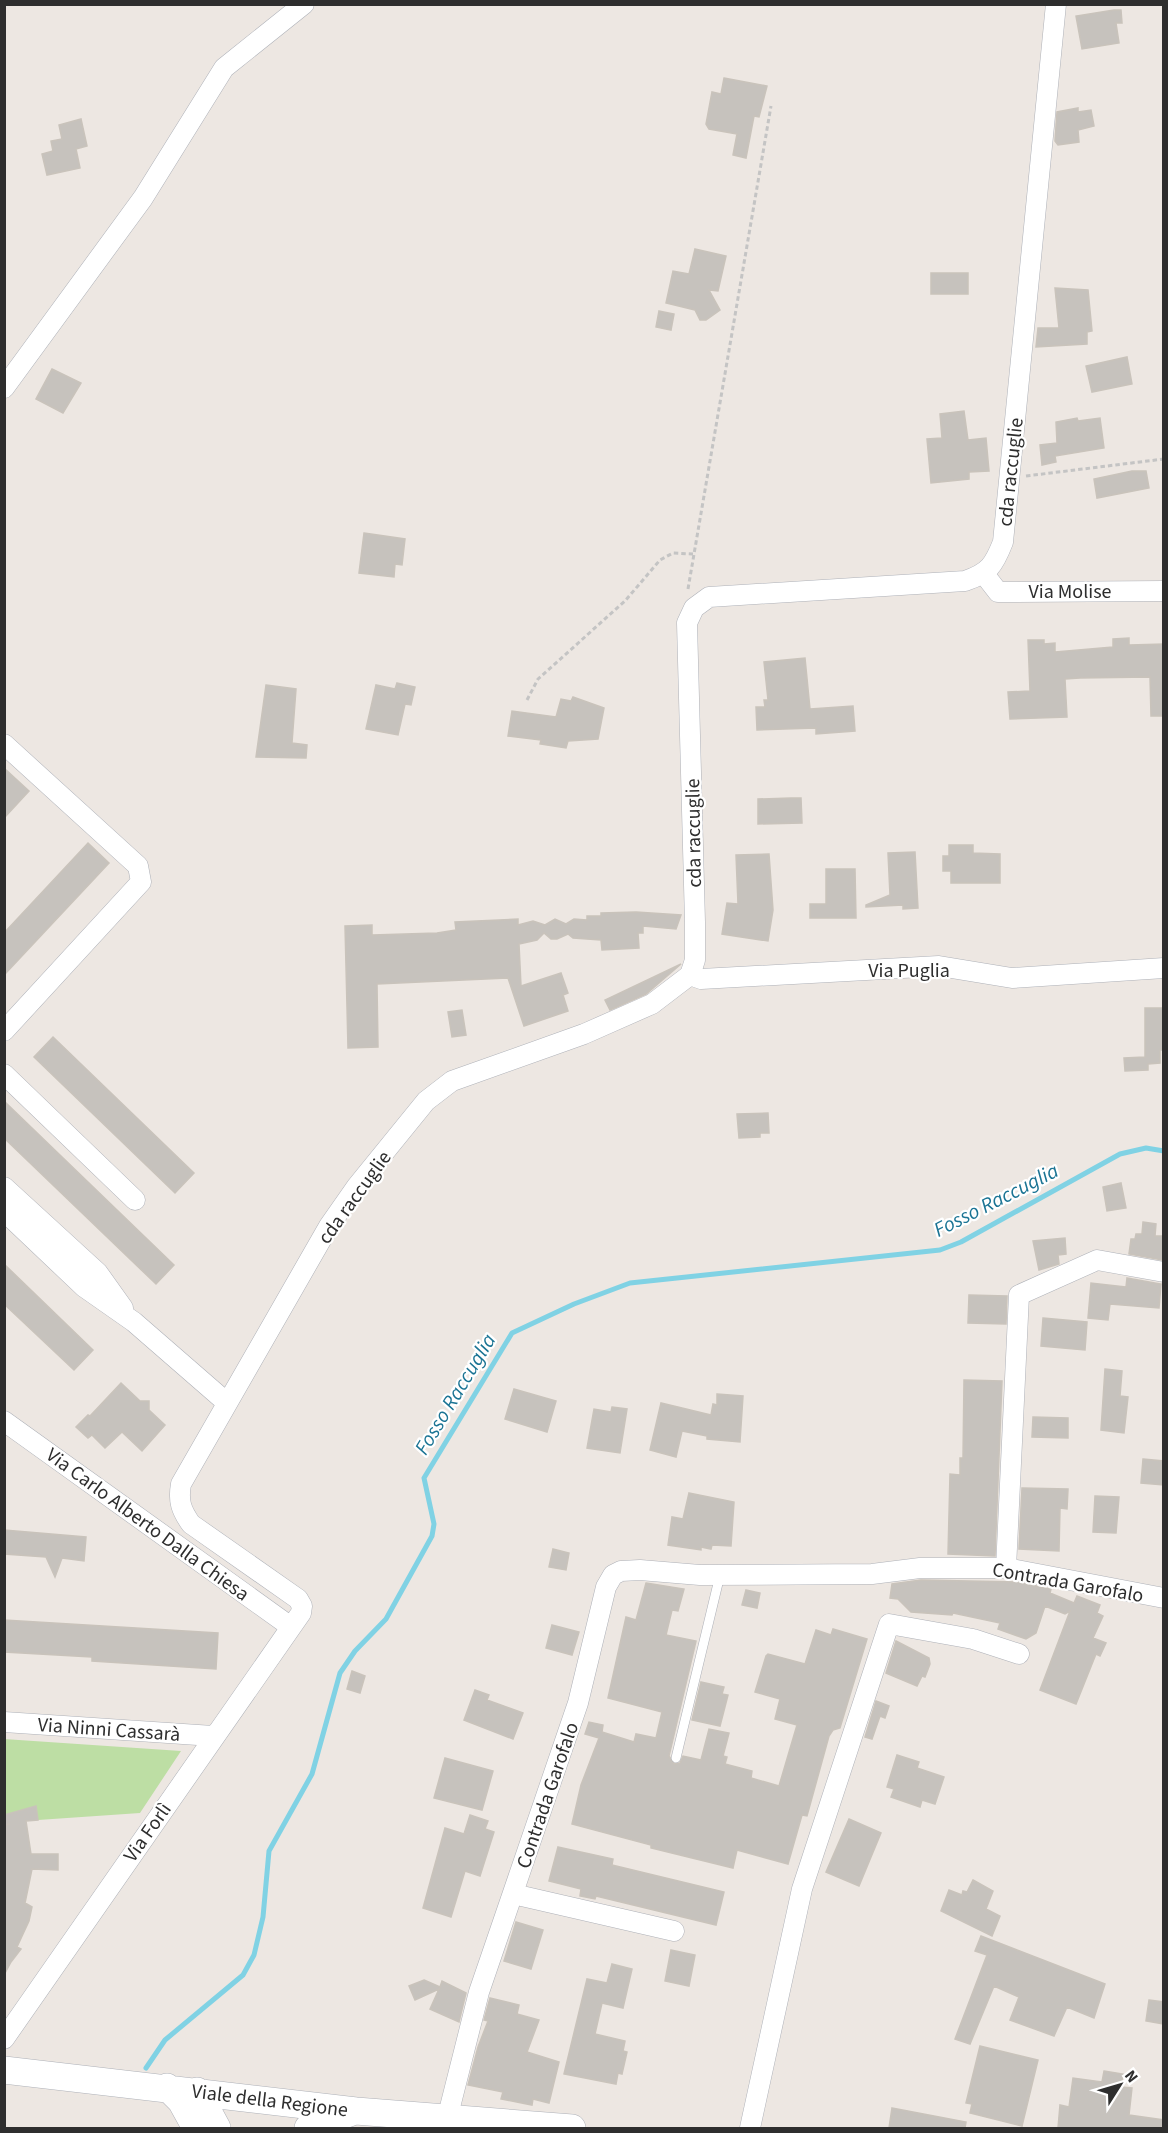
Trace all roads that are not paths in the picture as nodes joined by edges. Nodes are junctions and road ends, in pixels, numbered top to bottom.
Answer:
1 (304, 4) edge
2 (1056, 4) edge
3 (4, 388) edge
4 (984, 574) junction
5 (1164, 591) edge
6 (4, 744) edge
7 (1164, 968) edge
8 (690, 975) junction
9 (4, 1031) edge
10 (4, 1074) edge
11 (4, 1187) edge
12 (135, 1200) dead end
13 (4, 1211) edge
14 (1164, 1272) edge
15 (134, 1322) junction
16 (226, 1402) junction
17 (4, 1421) edge
18 (1006, 1568) junction
19 (720, 1575) junction
20 (1164, 1598) edge
21 (291, 1627) junction
22 (1019, 1654) dead end
23 (4, 1722) edge
24 (213, 1736) junction
25 (676, 1758) dead end
26 (513, 1894) junction
27 (674, 1931) dead end
28 (4, 2039) edge
29 (4, 2070) edge
30 (167, 2087) junction
31 (197, 2091) junction
32 (356, 2111) junction
33 (447, 2119) junction
34 (484, 2121) junction
35 (196, 2128) edge
36 (217, 2128) edge
37 (308, 2128) edge
38 (414, 2128) edge
39 (572, 2128) edge
40 (750, 2128) edge

1 - 3 street
2 - 4 street, cda raccuglie
4 - 5 street, Via Molise
4 - 8 street, cda raccuglie
6 - 9 street
7 - 8 street, Via Puglia
8 - 16 street, cda raccuglie
10 - 12 street
11 - 15 street
13 - 15 street
14 - 18 street
15 - 16 street
16 - 21 street, cda raccuglie
17 - 21 street, Via Carlo Alberto Dalla Chiesa
18 - 19 street, Contrada Garofalo
18 - 20 street, Contrada Garofalo
19 - 25 lane
19 - 26 street, Contrada Garofalo
21 - 24 street, Via Forlì
22 - 40 street
23 - 24 street, Via Ninni Cassarà
24 - 28 street, Via Forlì
26 - 27 street
26 - 33 street, Contrada Garofalo
29 - 30 main road, Viale della Regione
30 - 31 main road, Viale della Regione
30 - 35 main road
31 - 32 main road, Viale della Regione
31 - 36 main road
32 - 33 main road, Viale della Regione
32 - 37 main road
33 - 34 main road, Viale della Regione
34 - 38 main road
34 - 39 main road, Viale della Regione

